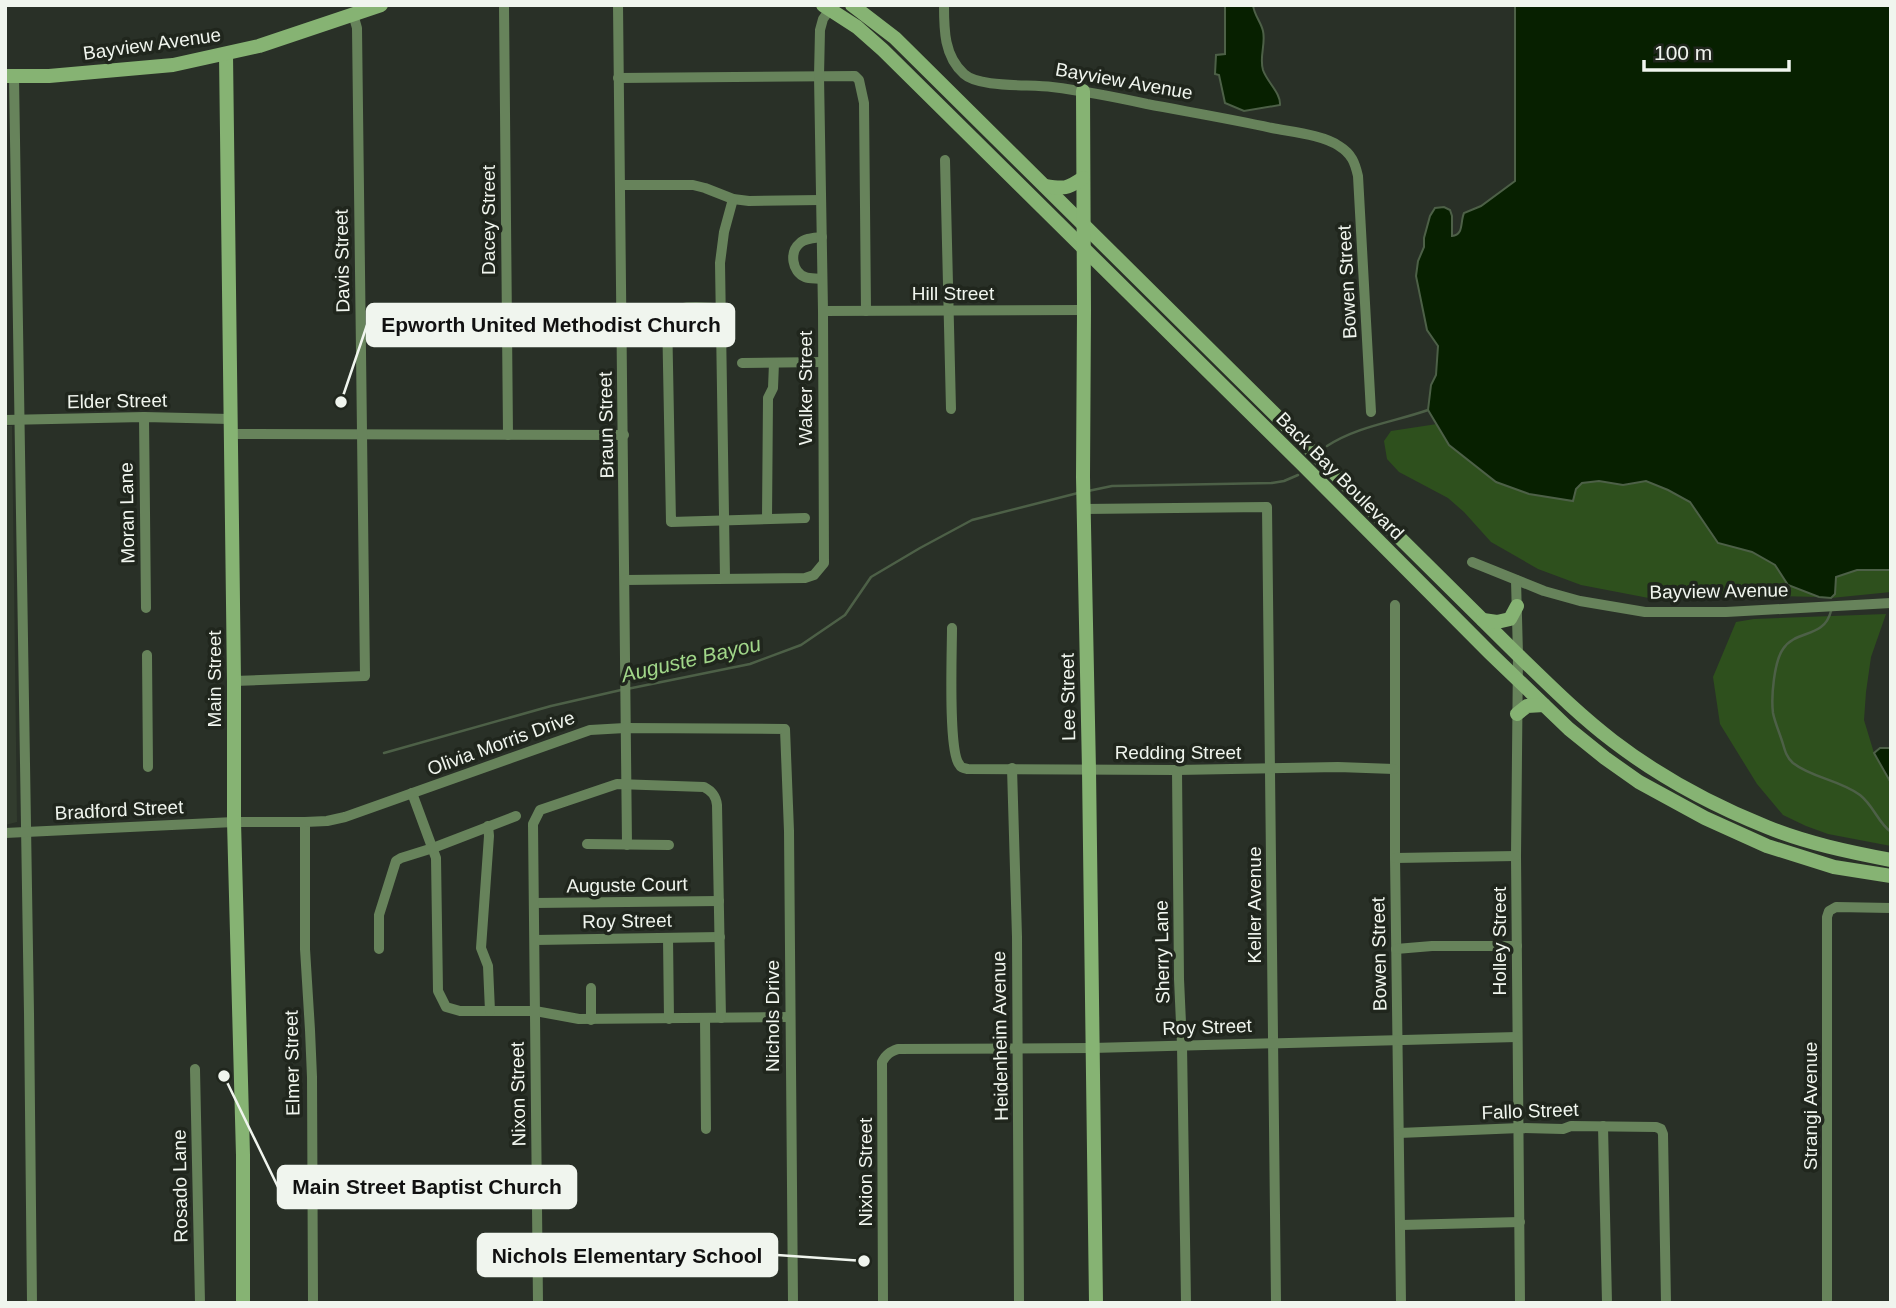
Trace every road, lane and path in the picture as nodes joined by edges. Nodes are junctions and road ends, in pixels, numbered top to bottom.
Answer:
1 (381, 5) edge
2 (504, 5) edge
3 (618, 5) edge
4 (852, 5) edge
5 (944, 5) edge
6 (826, 7) edge
7 (354, 14) junction
8 (226, 55) junction
9 (10, 76) edge
10 (819, 76) junction
11 (618, 78) junction
12 (1083, 91) junction
13 (1349, 153) joint
14 (945, 160) dead end
15 (10, 172) edge
16 (1083, 178) junction
17 (620, 185) junction
18 (1045, 186) junction
19 (733, 199) junction
20 (821, 200) junction
21 (1083, 224) junction
22 (822, 237) junction
23 (1084, 249) junction
24 (822, 279) junction
25 (1115, 279) junction
26 (1084, 293) junction
27 (721, 308) junction
28 (949, 310) junction
29 (1084, 310) junction
30 (866, 311) junction
31 (823, 312) junction
32 (823, 362) junction
33 (742, 363) dead end
34 (774, 363) junction
35 (951, 409) dead end
36 (1371, 412) dead end
37 (144, 417) junction
38 (5, 420) edge
39 (19, 420) junction
40 (230, 427) junction
41 (363, 435) junction
42 (508, 435) junction
43 (624, 435) junction
44 (1084, 505) junction
45 (805, 518) dead end
46 (767, 519) junction
47 (724, 520) junction
48 (1472, 562) dead end
49 (725, 578) junction
50 (625, 580) junction
51 (1516, 580) junction
52 (1891, 603) edge
53 (1395, 605) dead end
54 (1517, 606) junction
55 (146, 608) dead end
56 (1483, 621) junction
57 (952, 628) dead end
58 (146, 655) dead end
59 (1518, 655) junction
60 (1517, 680) junction
61 (234, 681) junction
62 (1544, 705) junction
63 (1517, 714) junction
64 (625, 728) junction
65 (785, 729) joint
66 (148, 767) dead end
67 (1012, 768) junction
68 (1270, 769) junction
69 (1394, 769) junction
70 (1089, 770) junction
71 (1177, 770) junction
72 (626, 785) junction
73 (412, 793) junction
74 (516, 816) dead end
75 (234, 822) junction
76 (305, 822) junction
77 (488, 826) junction
78 (25, 831) junction
79 (5, 833) edge
80 (587, 844) dead end
81 (627, 845) junction
82 (669, 845) dead end
83 (433, 848) junction
84 (1516, 856) junction
85 (1395, 858) junction
86 (1891, 860) edge
87 (1891, 876) edge
88 (719, 901) junction
89 (534, 904) junction
90 (1891, 908) edge
91 (720, 937) junction
92 (668, 938) junction
93 (534, 940) junction
94 (1517, 946) junction
95 (379, 949) dead end
96 (1396, 949) junction
97 (591, 988) dead end
98 (490, 1011) junction
99 (535, 1011) junction
100 (790, 1017) junction
101 (705, 1018) junction
102 (721, 1018) junction
103 (669, 1019) junction
104 (592, 1020) junction
105 (1517, 1037) junction
106 (1397, 1041) junction
107 (1272, 1043) junction
108 (1182, 1045) junction
109 (1092, 1048) junction
110 (898, 1049) joint
111 (1018, 1049) junction
112 (195, 1069) dead end
113 (1603, 1126) junction
114 (1520, 1128) junction
115 (706, 1129) dead end
116 (1399, 1133) junction
117 (406, 1171) dead end
118 (311, 1173) junction
119 (1520, 1222) junction
120 (1401, 1225) junction
121 (32, 1303) edge
122 (200, 1303) edge
123 (243, 1303) edge
124 (313, 1303) edge
125 (538, 1303) edge
126 (793, 1303) edge
127 (883, 1303) edge
128 (1019, 1303) edge
129 (1096, 1303) edge
130 (1186, 1303) edge
131 (1276, 1303) edge
132 (1401, 1303) edge
133 (1520, 1303) edge
134 (1607, 1303) edge
135 (1667, 1303) edge
136 (1827, 1303) edge

1 - 7 main road, Bayview Avenue
2 - 42 street, Dacey Street
3 - 11 street, Braun Street
4 - 18 main road, Back Bay Boulevard
5 - 12 street, Bayview Avenue
6 - 10 street, Walker Street
6 - 23 main road, Back Bay Boulevard
7 - 8 main road, Bayview Avenue
7 - 41 street, Davis Street
8 - 9 main road, Bayview Avenue
8 - 40 main road, Main Street
9 - 15 street
10 - 11 street
10 - 20 street, Walker Street
10 - 30 street
11 - 17 street, Braun Street
12 - 13 street, Bayview Avenue
12 - 16 main road, Lee Street
13 - 36 street, Bowen Street
14 - 28 street
15 - 39 street
16 - 18 main road
16 - 21 main road, Lee Street
17 - 19 street
17 - 43 street, Braun Street
18 - 21 main road, Back Bay Boulevard
19 - 20 street
19 - 27 street
20 - 22 street, Walker Street
21 - 23 main road, Lee Street
21 - 56 main road, Back Bay Boulevard
22 - 24 street, Walker Street
22 - 24 street
23 - 25 main road, Back Bay Boulevard
23 - 26 main road, Lee Street
24 - 31 street, Walker Street
25 - 26 main road
25 - 60 main road, Back Bay Boulevard
26 - 29 main road, Lee Street
27 - 47 street
27 - 47 street
28 - 29 street, Hill Street
28 - 30 street, Hill Street
28 - 35 street
29 - 44 main road, Lee Street
30 - 31 street, Hill Street
31 - 32 street, Walker Street
32 - 34 street
32 - 49 street, Walker Street
33 - 34 street
34 - 46 street
37 - 39 street, Elder Street
37 - 40 street, Elder Street
37 - 55 street, Moran Lane
38 - 39 street, Elder Street
39 - 78 street
40 - 41 street
40 - 61 main road, Main Street
41 - 42 street
41 - 61 street, Davis Street
42 - 43 street
43 - 50 street, Braun Street
44 - 68 street, Keller Avenue
44 - 70 main road, Lee Street
45 - 46 street
46 - 47 street
47 - 49 street
48 - 51 street, Bayview Avenue
49 - 50 street, Walker Street
50 - 64 street, Braun Street
51 - 52 street, Bayview Avenue
51 - 54 street, Holley Street
53 - 69 street, Bowen Street
54 - 56 main road
54 - 59 street, Holley Street
56 - 59 main road, Back Bay Boulevard
57 - 67 street, Redding Street
58 - 66 street
59 - 60 street, Holley Street
59 - 86 main road, Back Bay Boulevard
60 - 62 main road, Back Bay Boulevard
60 - 63 street, Holley Street
61 - 75 main road, Main Street
62 - 63 main road
62 - 87 main road, Back Bay Boulevard
63 - 84 street, Holley Street
64 - 65 street, Olivia Morris Drive
64 - 72 street, Braun Street
64 - 73 street, Olivia Morris Drive
65 - 100 street, Nichols Drive
67 - 70 street, Redding Street
67 - 111 street, Heidenheim Avenue
68 - 69 street, Redding Street
68 - 71 street, Redding Street
68 - 107 street, Keller Avenue
69 - 85 street, Bowen Street
70 - 71 street, Redding Street
70 - 109 main road, Lee Street
71 - 108 street, Sherry Lane
72 - 81 street, Braun Street
72 - 88 street
72 - 89 street
73 - 76 street, Olivia Morris Drive
73 - 83 street
74 - 77 street
75 - 76 street, Olivia Morris Drive
75 - 78 street, Bradford Street
75 - 123 main road, Main Street
76 - 118 street, Elmer Street
77 - 83 street
77 - 98 street
78 - 79 street, Bradford Street
78 - 121 street
80 - 81 street
81 - 82 street
83 - 95 street
83 - 98 street
84 - 85 street
84 - 94 street, Holley Street
85 - 96 street, Bowen Street
88 - 89 street, Auguste Court
88 - 91 street
89 - 93 street
90 - 136 street, Strangi Avenue
91 - 92 street, Roy Street
91 - 102 street
92 - 93 street, Roy Street
92 - 103 street
93 - 99 street
94 - 96 street
94 - 105 street, Holley Street
96 - 106 street, Bowen Street
97 - 104 street
98 - 99 street
99 - 104 street
99 - 125 street, Nixon Street
100 - 102 street
100 - 126 street, Nichols Drive
101 - 102 street
101 - 103 street
101 - 115 street
103 - 104 street
105 - 106 street, Roy Street
105 - 114 street, Holley Street
106 - 107 street, Roy Street
106 - 116 street, Bowen Street
107 - 108 street, Roy Street
107 - 131 street, Keller Avenue
108 - 109 street, Roy Street
108 - 130 street, Sherry Lane
109 - 111 street, Roy Street
109 - 129 main road, Lee Street
110 - 111 street, Roy Street
110 - 127 street, Nixion Street
111 - 128 street, Heidenheim Avenue
112 - 122 street, Rosado Lane
113 - 114 street, Fallo Street
113 - 134 street
113 - 135 street, Fallo Street
114 - 116 street, Fallo Street
114 - 119 street, Holley Street
116 - 120 street, Bowen Street
117 - 118 street
118 - 124 street, Elmer Street
119 - 120 street
119 - 133 street, Holley Street
120 - 132 street, Bowen Street

